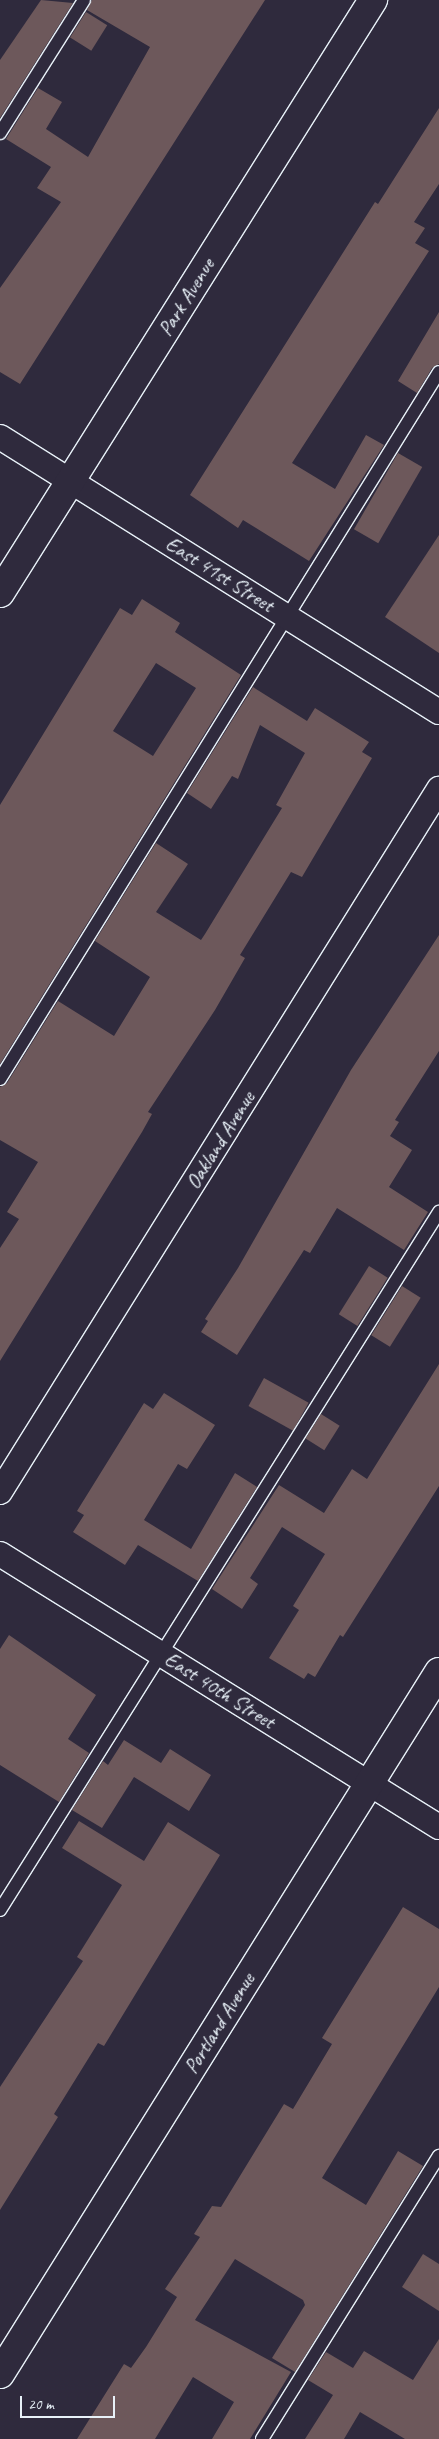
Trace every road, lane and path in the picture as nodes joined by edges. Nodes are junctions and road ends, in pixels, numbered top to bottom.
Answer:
1 (84, 0) edge
2 (372, 0) edge
3 (0, 133) edge
4 (439, 372) edge
5 (0, 437) edge
6 (70, 481) junction
7 (0, 594) edge
8 (287, 616) junction
9 (439, 712) edge
10 (439, 788) edge
11 (0, 1079) edge
12 (439, 1212) edge
13 (0, 1492) edge
14 (0, 1554) edge
15 (161, 1653) junction
16 (439, 1672) edge
17 (369, 1783) junction
18 (439, 1827) edge
19 (0, 1910) edge
20 (439, 2156) edge
21 (0, 2374) edge
22 (262, 2439) edge

1 - 3 lane
2 - 6 street, Park Avenue
4 - 8 lane
5 - 6 street, East 41st Street
6 - 7 street, Park Avenue
6 - 8 street, East 41st Street
8 - 9 street, East 41st Street
8 - 11 lane
10 - 13 street, Oakland Avenue
12 - 15 lane
14 - 15 street, East 40th Street
15 - 17 street, East 40th Street
15 - 19 lane
16 - 17 street, Portland Avenue
17 - 18 street, East 40th Street
17 - 21 street, Portland Avenue
20 - 22 lane

